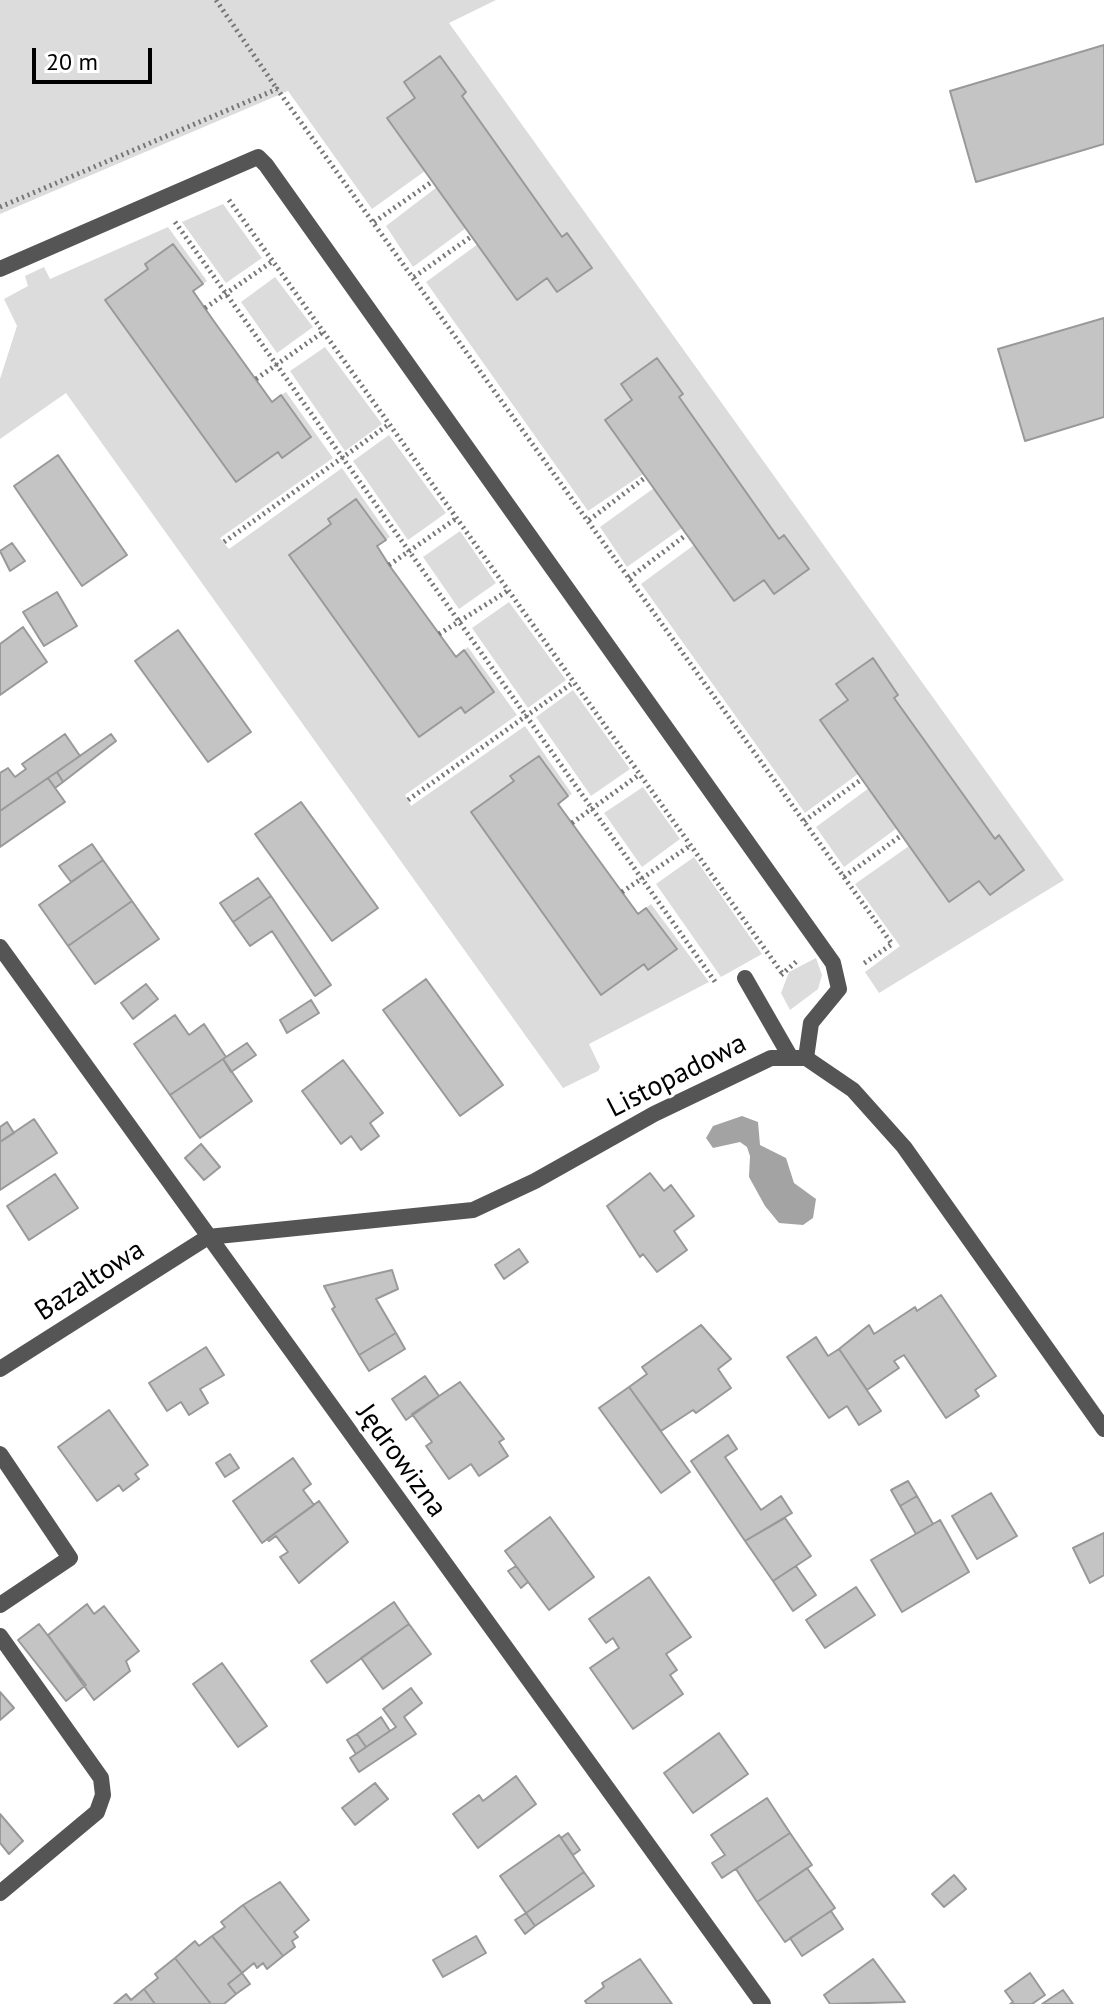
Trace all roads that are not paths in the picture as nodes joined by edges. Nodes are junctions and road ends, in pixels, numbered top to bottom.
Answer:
1 (0, 269) edge
2 (0, 947) edge
3 (745, 978) dead end
4 (798, 1058) junction
5 (208, 1237) junction
6 (0, 1369) edge
7 (1104, 1429) edge
8 (0, 1454) edge
9 (0, 1605) edge
10 (0, 1636) edge
11 (0, 1893) edge
12 (763, 2004) edge

1 - 4 street
2 - 5 street, Jędrowizna
3 - 4 street
4 - 5 street, Listopadowa
4 - 7 street
5 - 6 street, Bazaltowa
5 - 12 street, Jędrowizna
8 - 9 street
10 - 11 street

